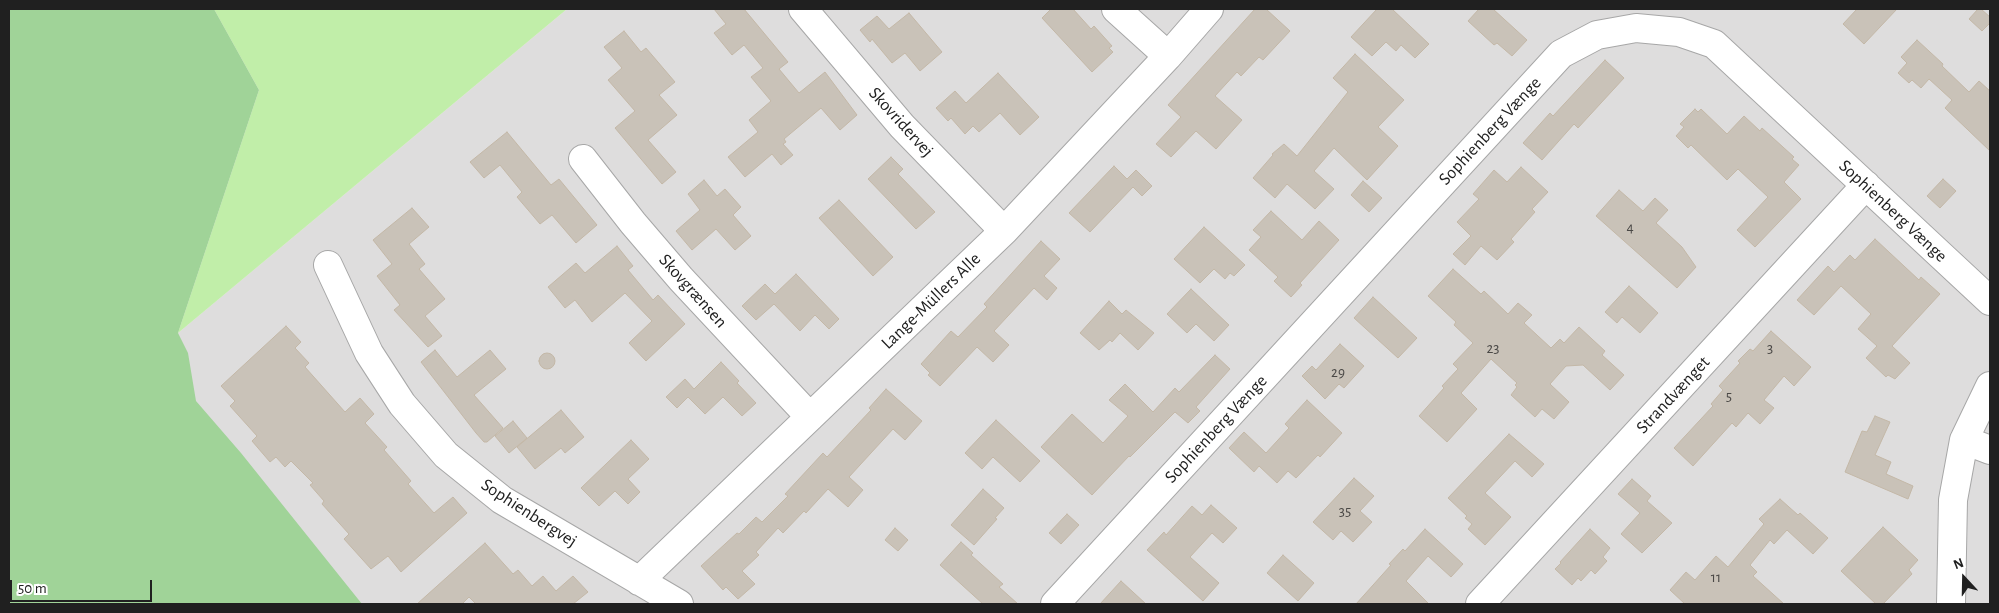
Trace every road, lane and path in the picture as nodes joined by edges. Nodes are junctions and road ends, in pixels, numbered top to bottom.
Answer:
1 (803, 9) edge
2 (1116, 9) edge
3 (1209, 9) edge
4 (1168, 56) junction
5 (583, 159) dead end
6 (1866, 185) junction
7 (1004, 231) junction
8 (328, 265) dead end
9 (1990, 301) edge
10 (1990, 386) edge
11 (810, 417) junction
12 (1964, 440) junction
13 (1990, 450) edge
14 (640, 581) junction
15 (679, 604) edge
16 (1056, 604) edge
17 (1480, 604) edge
18 (1951, 604) edge

1 - 7 street, Skovridervej
2 - 4 street
3 - 4 street, Lange-Müllers Alle
4 - 7 street, Lange-Müllers Alle
5 - 11 street, Skovgrænsen
6 - 9 street, Sophienberg Vænge
6 - 16 street, Sophienberg Vænge
6 - 17 street, Strandvænget
7 - 11 street, Lange-Müllers Alle
8 - 14 street, Sophienbergvej
10 - 12 street
11 - 14 street, Lange-Müllers Alle
12 - 13 street
12 - 18 street
14 - 15 street, Sophienbergvej

